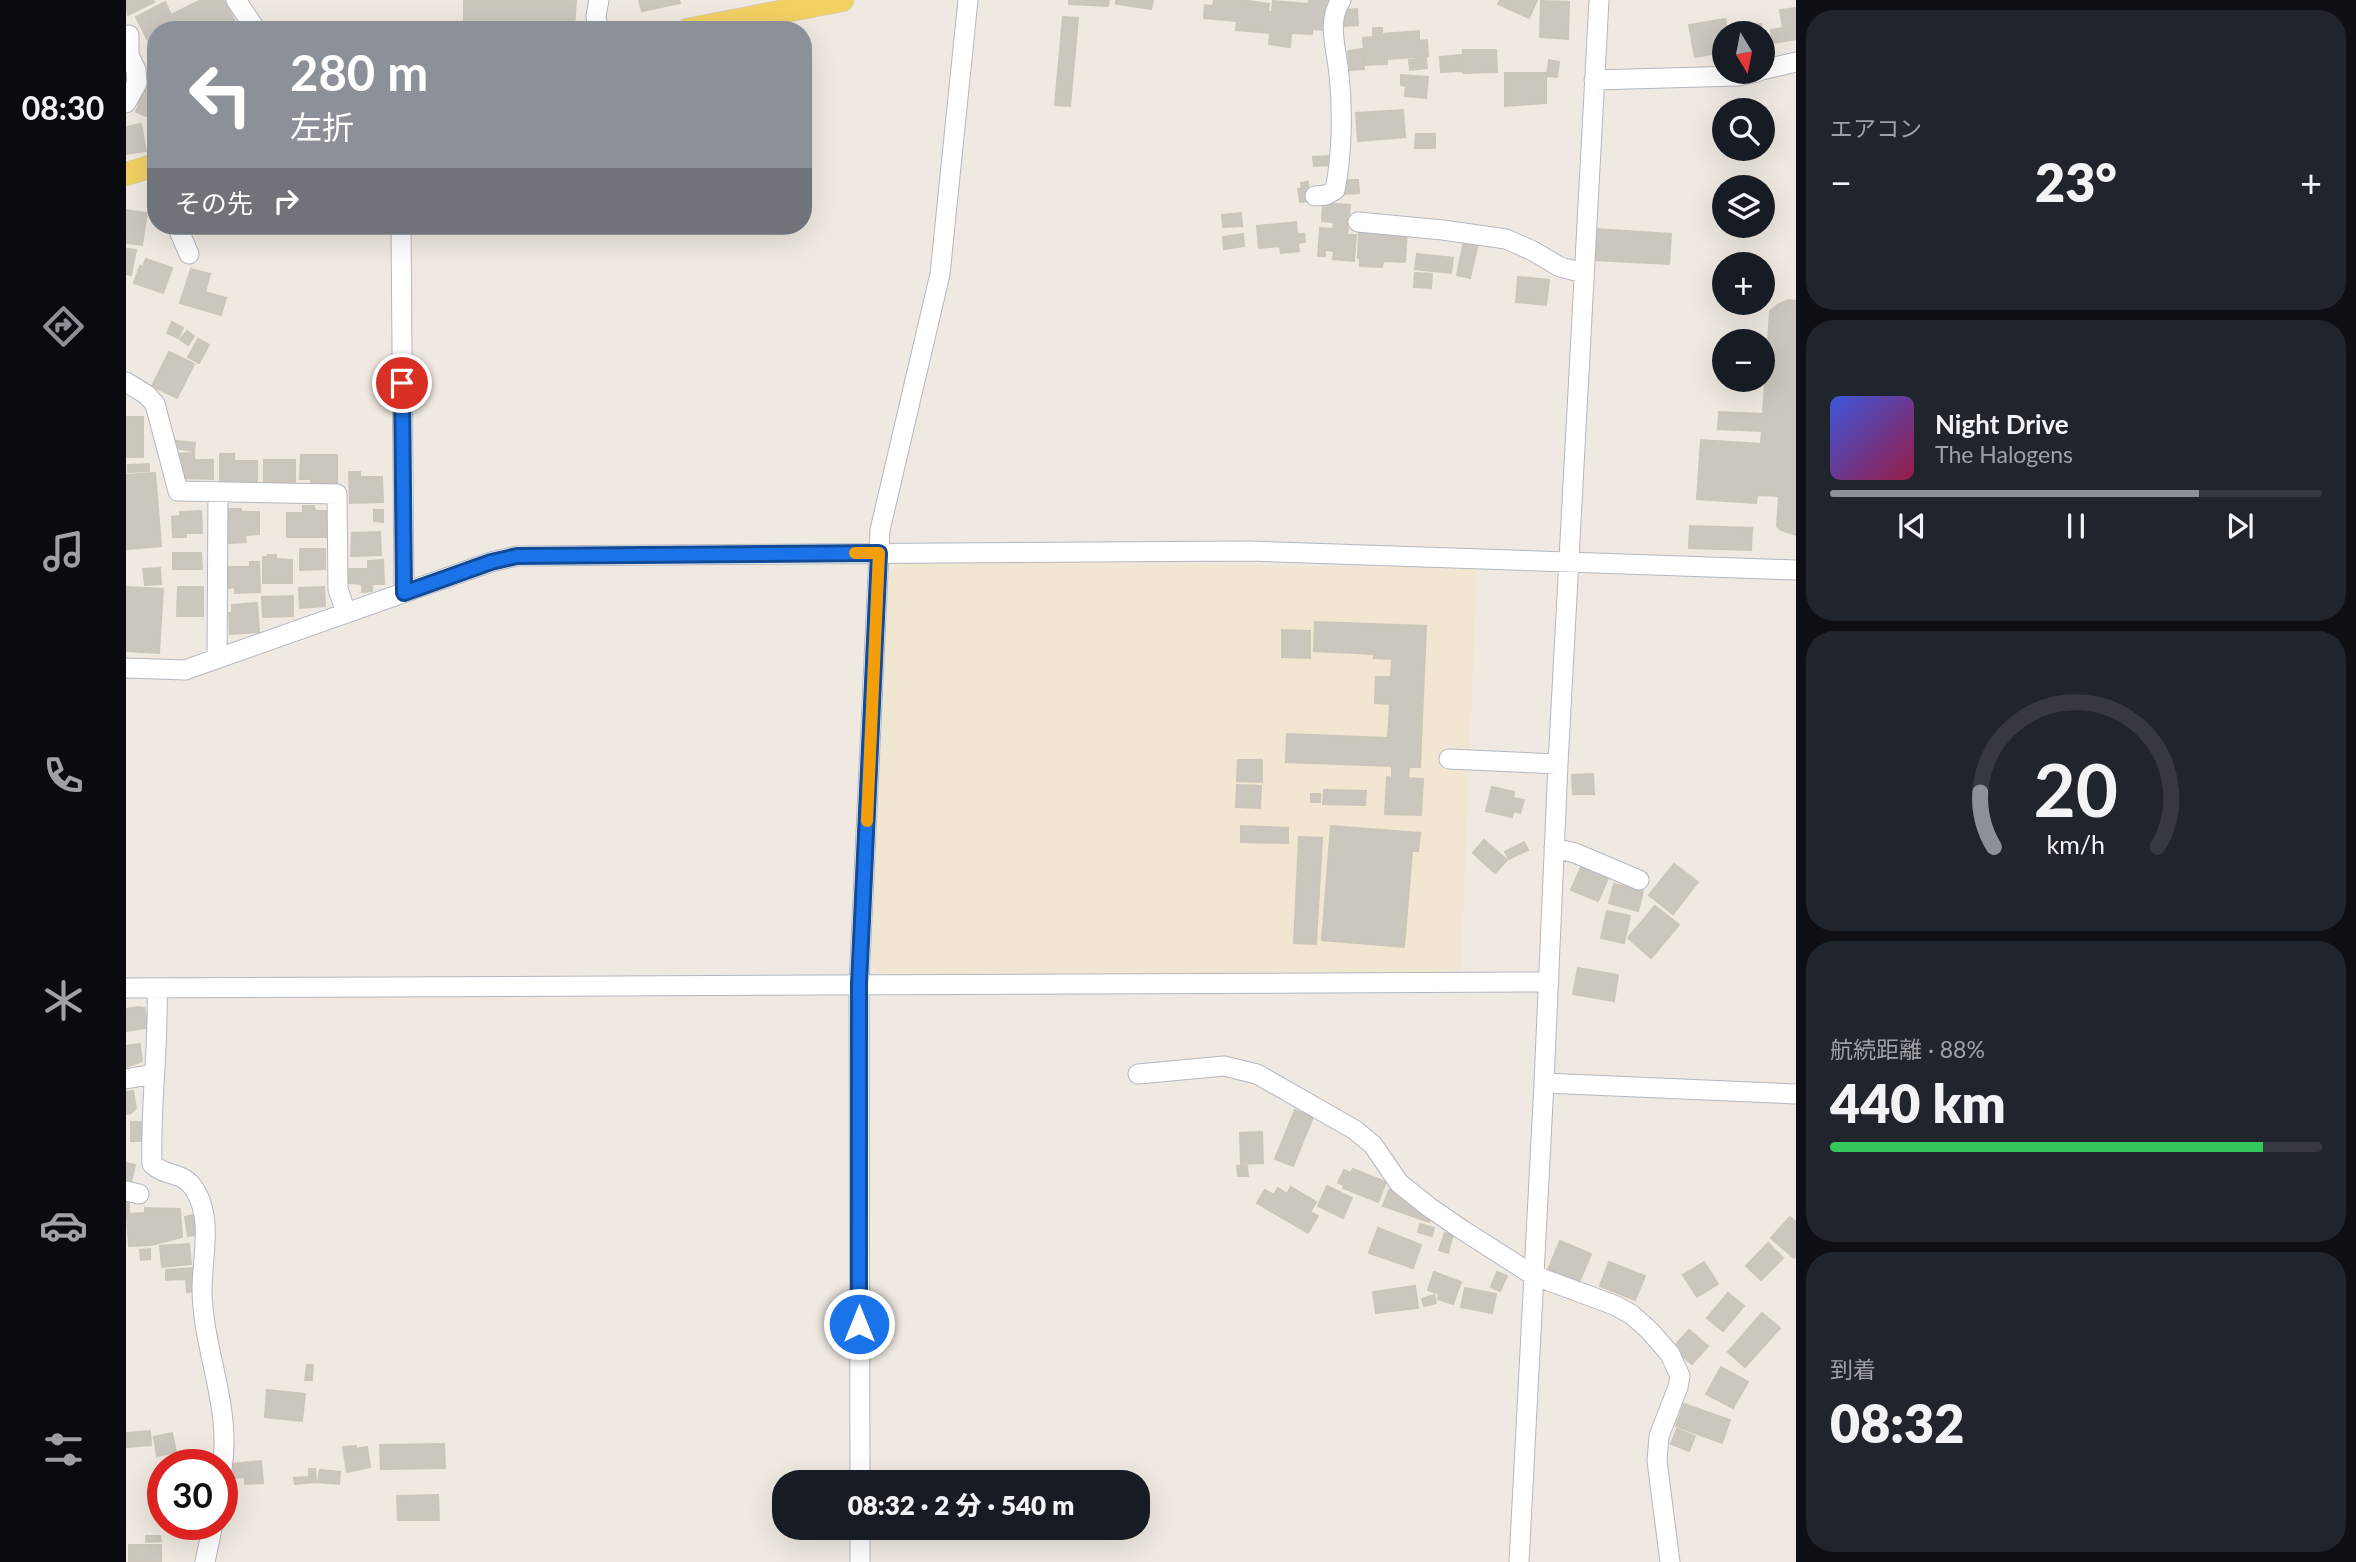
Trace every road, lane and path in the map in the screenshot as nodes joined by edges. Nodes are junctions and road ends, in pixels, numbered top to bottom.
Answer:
1 (236, 0) edge
2 (599, 0) edge
3 (842, 0) edge
4 (968, 0) edge
5 (1341, 0) edge
6 (1599, 0) edge
7 (250, 21) edge
8 (597, 21) edge
9 (737, 21) edge
10 (129, 36) dead end
11 (1796, 62) edge
12 (1775, 67) edge
13 (1712, 77) edge
14 (1594, 80) junction
15 (126, 103) edge
16 (147, 172) edge
17 (126, 174) edge
18 (1315, 196) dead end
19 (1358, 222) dead end
20 (181, 235) edge
21 (401, 235) edge
22 (190, 254) dead end
23 (1584, 273) junction
24 (126, 382) edge
25 (218, 492) junction
26 (879, 553) junction
27 (1568, 561) junction
28 (1796, 570) edge
29 (404, 593) junction
30 (346, 613) junction
31 (217, 659) junction
32 (126, 668) edge
33 (1449, 759) dead end
34 (1558, 764) junction
35 (1554, 848) junction
36 (1639, 880) dead end
37 (1549, 982) junction
38 (859, 984) junction
39 (126, 988) edge
40 (157, 988) junction
41 (154, 1074) junction
42 (1138, 1074) dead end
43 (126, 1079) edge
44 (1545, 1083) junction
45 (1796, 1094) edge
46 (1533, 1275) junction
47 (225, 1449) edge
48 (860, 1470) edge
49 (210, 1540) edge
50 (860, 1540) edge
51 (205, 1562) edge
52 (860, 1562) edge
53 (1519, 1562) edge
54 (1670, 1562) edge

1 - 7 street
2 - 8 street
3 - 9 main road
4 - 26 street
5 - 18 street
6 - 14 street
10 - 15 street
11 - 12 street
13 - 14 street
14 - 23 street
16 - 17 main road
19 - 23 street
20 - 22 street
21 - 29 street
23 - 27 street
24 - 25 street
25 - 30 street
25 - 31 street
26 - 27 street
26 - 29 street
26 - 38 street
27 - 28 street
27 - 34 street
29 - 30 street
30 - 31 street
31 - 32 street
33 - 34 street
34 - 35 street
35 - 36 street
35 - 37 street
37 - 38 street
37 - 44 street
38 - 40 street
38 - 48 street
39 - 40 street
40 - 41 street
41 - 43 street
41 - 47 street
42 - 46 street
44 - 45 street
44 - 46 street
46 - 53 street
46 - 54 street
49 - 51 street
50 - 52 street

